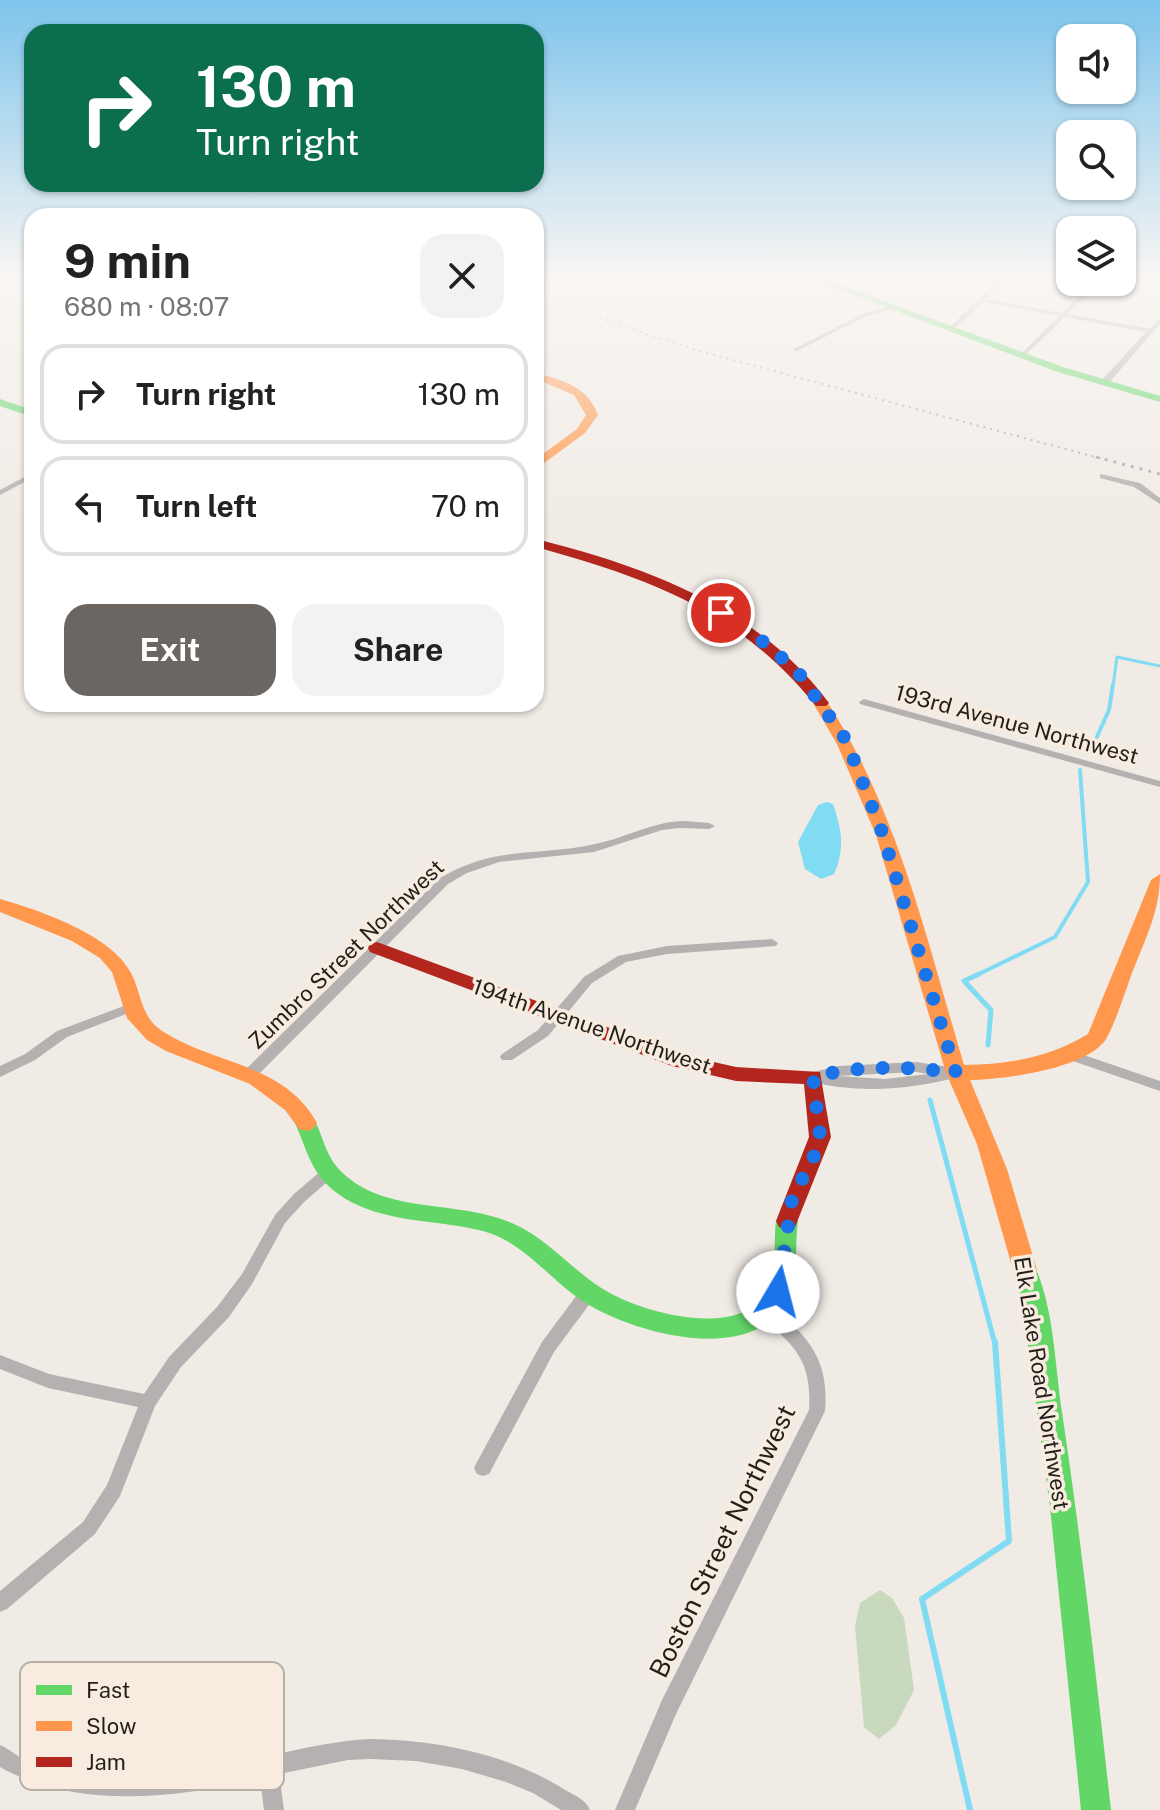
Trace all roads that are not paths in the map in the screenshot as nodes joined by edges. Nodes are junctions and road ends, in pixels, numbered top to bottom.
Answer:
1 (1047, 363) edge
2 (1121, 363) edge
3 (544, 379) edge
4 (1104, 383) junction
5 (1160, 399) edge
6 (0, 402) edge
7 (24, 411) edge
8 (544, 459) edge
9 (1103, 476) dead end
10 (24, 480) edge
11 (0, 493) edge
12 (1160, 502) edge
13 (544, 545) edge
14 (864, 702) dead end
15 (1160, 784) edge
16 (709, 826) dead end
17 (1160, 880) edge
18 (0, 905) edge
19 (772, 943) dead end
20 (377, 948) junction
21 (129, 1008) junction
22 (558, 1016) junction
23 (1072, 1056) junction
24 (507, 1057) dead end
25 (0, 1072) edge
26 (956, 1073) junction
27 (248, 1076) junction
28 (813, 1077) junction
29 (1160, 1086) edge
30 (328, 1173) junction
31 (588, 1293) junction
32 (766, 1310) junction
33 (0, 1362) edge
34 (148, 1402) junction
35 (483, 1468) dead end
36 (0, 1603) edge
37 (0, 1755) edge
38 (284, 1763) edge
39 (20, 1768) edge
40 (98, 1790) edge
41 (149, 1790) edge
42 (271, 1790) edge
43 (274, 1810) edge
44 (580, 1810) edge
45 (625, 1810) edge
46 (1096, 1810) edge

1 - 4 street
2 - 4 street
3 - 8 street
4 - 5 street
6 - 7 street
9 - 12 street
10 - 11 street
13 - 26 street, Elk Lake Road Northwest
14 - 15 street, 193rd Avenue Northwest
16 - 20 street, Zumbro Street Northwest
17 - 23 street
18 - 21 street
19 - 22 street
20 - 22 street, 194th Avenue Northwest
20 - 27 street, Zumbro Street Northwest
21 - 25 street
21 - 27 street
22 - 24 street
22 - 28 street, 194th Avenue Northwest
23 - 26 street
23 - 29 street
26 - 28 street, 194th Avenue Northwest
26 - 46 street, Elk Lake Road Northwest
27 - 30 street
28 - 32 street
30 - 31 street
30 - 34 street
31 - 32 street
31 - 35 street
32 - 45 street, Boston Street Northwest
33 - 34 street
34 - 36 street
37 - 39 street
38 - 44 street
40 - 41 street
42 - 43 street

